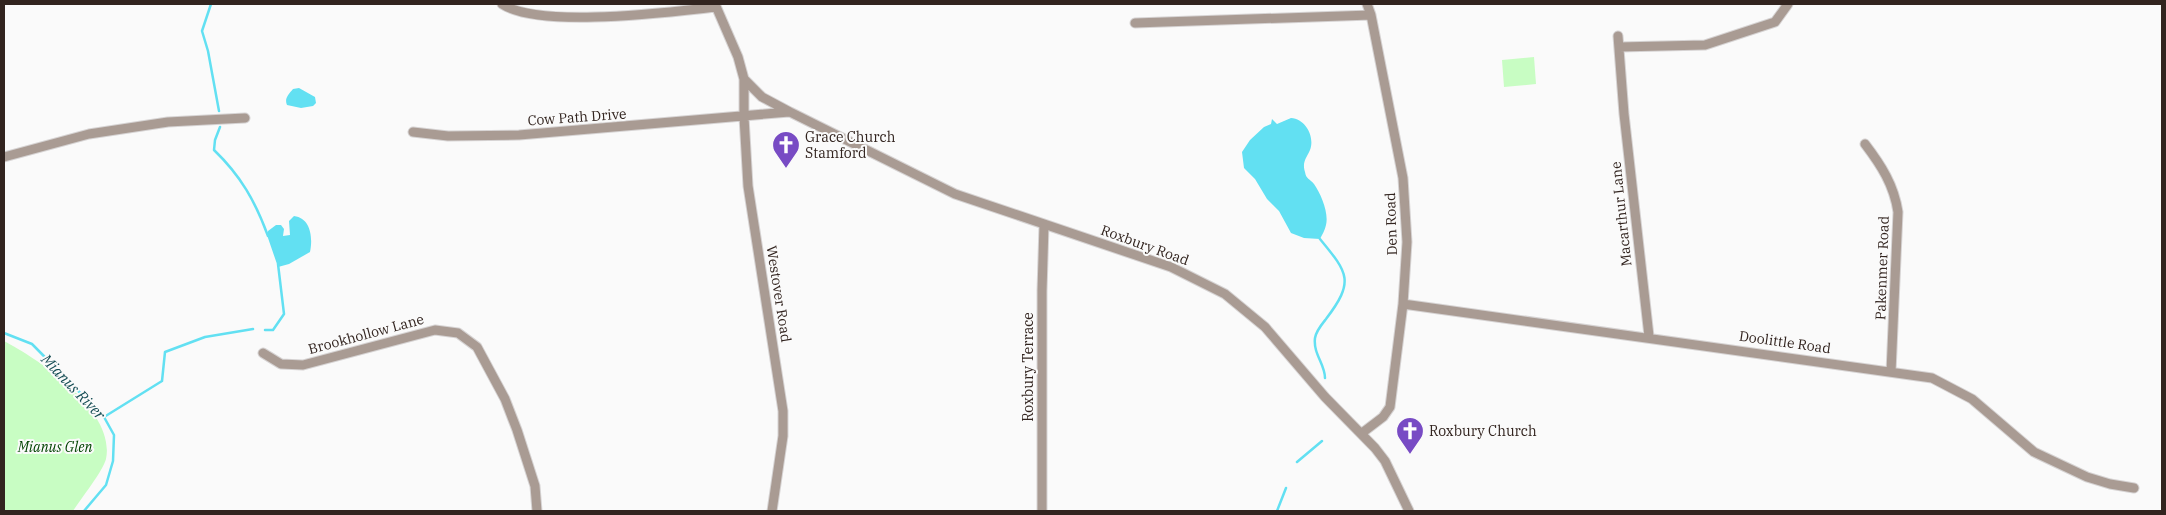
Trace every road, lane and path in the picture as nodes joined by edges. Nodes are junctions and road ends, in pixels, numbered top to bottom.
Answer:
1 (502, 4) edge
2 (1367, 4) edge
3 (1788, 4) edge
4 (715, 5) edge
5 (1371, 15) junction
6 (1135, 23) dead end
7 (1618, 36) dead end
8 (1619, 46) junction
9 (744, 79) junction
10 (790, 112) junction
11 (744, 117) junction
12 (245, 118) dead end
13 (413, 132) dead end
14 (1865, 144) dead end
15 (4, 157) edge
16 (1044, 225) junction
17 (1403, 304) junction
18 (1649, 336) junction
19 (263, 354) dead end
20 (1891, 372) junction
21 (1362, 433) junction
22 (2134, 488) dead end
23 (1042, 510) dead end
24 (537, 511) edge
25 (772, 511) edge
26 (1409, 511) edge

1 - 4 street
2 - 5 street, Den Road
3 - 8 street
4 - 9 street
5 - 6 street
5 - 17 street, Den Road
7 - 8 street, Macarthur Lane
8 - 18 street, Macarthur Lane
9 - 10 street, Roxbury Road
9 - 11 street, Westover Road
10 - 11 street
10 - 16 street, Roxbury Road
11 - 13 street, Cow Path Drive
11 - 25 street, Westover Road
12 - 15 street
14 - 20 street, Pakenmer Road
16 - 21 street, Roxbury Road
16 - 23 street, Roxbury Terrace
17 - 18 street, Doolittle Road
17 - 21 street, Den Road
18 - 20 street, Doolittle Road
19 - 24 street, Brookhollow Lane
20 - 22 street, Doolittle Road
21 - 26 street, Roxbury Road

